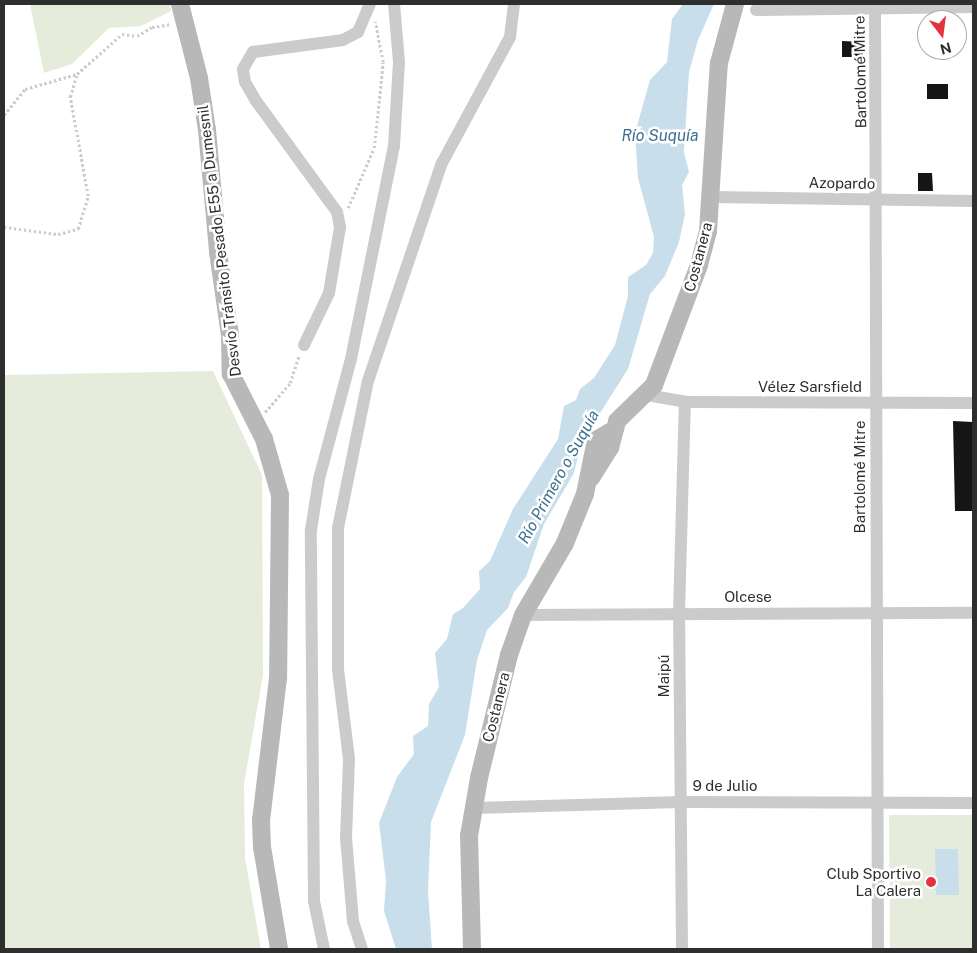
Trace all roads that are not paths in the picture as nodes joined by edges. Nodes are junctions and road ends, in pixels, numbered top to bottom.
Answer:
1 (180, 4) edge
2 (394, 4) edge
3 (514, 4) edge
4 (735, 4) edge
5 (875, 6) edge
6 (973, 7) edge
7 (372, 9) edge
8 (756, 10) dead end
9 (711, 198) junction
10 (878, 200) junction
11 (973, 201) edge
12 (304, 345) road end
13 (647, 395) junction
14 (685, 402) junction
15 (876, 403) junction
16 (973, 403) edge
17 (680, 613) junction
18 (878, 613) junction
19 (973, 613) edge
20 (523, 616) junction
21 (681, 802) junction
22 (973, 803) edge
23 (877, 804) junction
24 (476, 808) junction
25 (279, 949) edge
26 (324, 949) edge
27 (362, 949) edge
28 (472, 949) edge
29 (682, 949) edge
30 (878, 949) edge

1 - 25 street, Desvío Tránsito Pesado E55 a Dumesnil
2 - 26 street
3 - 27 street
4 - 9 street, Costanera
5 - 6 street
5 - 8 street
5 - 10 street, Bartolomé Mitre
7 - 12 street
9 - 10 street, Azopardo
9 - 13 street, Costanera
10 - 11 street, Azopardo
10 - 15 street, Bartolomé Mitre
13 - 14 street, Vélez Sarsfield
13 - 20 street, Costanera
14 - 15 street, Vélez Sarsfield
14 - 17 street, Maipú
15 - 16 street, Vélez Sarsfield
15 - 18 street, Bartolomé Mitre
17 - 18 street, Olcese
17 - 20 street, Olcese
17 - 21 street, Maipú
18 - 19 street, Olcese
18 - 23 street, Bartolomé Mitre
20 - 24 street, Costanera
21 - 23 street, 9 de Julio
21 - 24 street, 9 de Julio
21 - 29 street, Maipú
22 - 23 street, 9 de Julio
23 - 30 street, Bartolomé Mitre
24 - 28 street, Costanera

